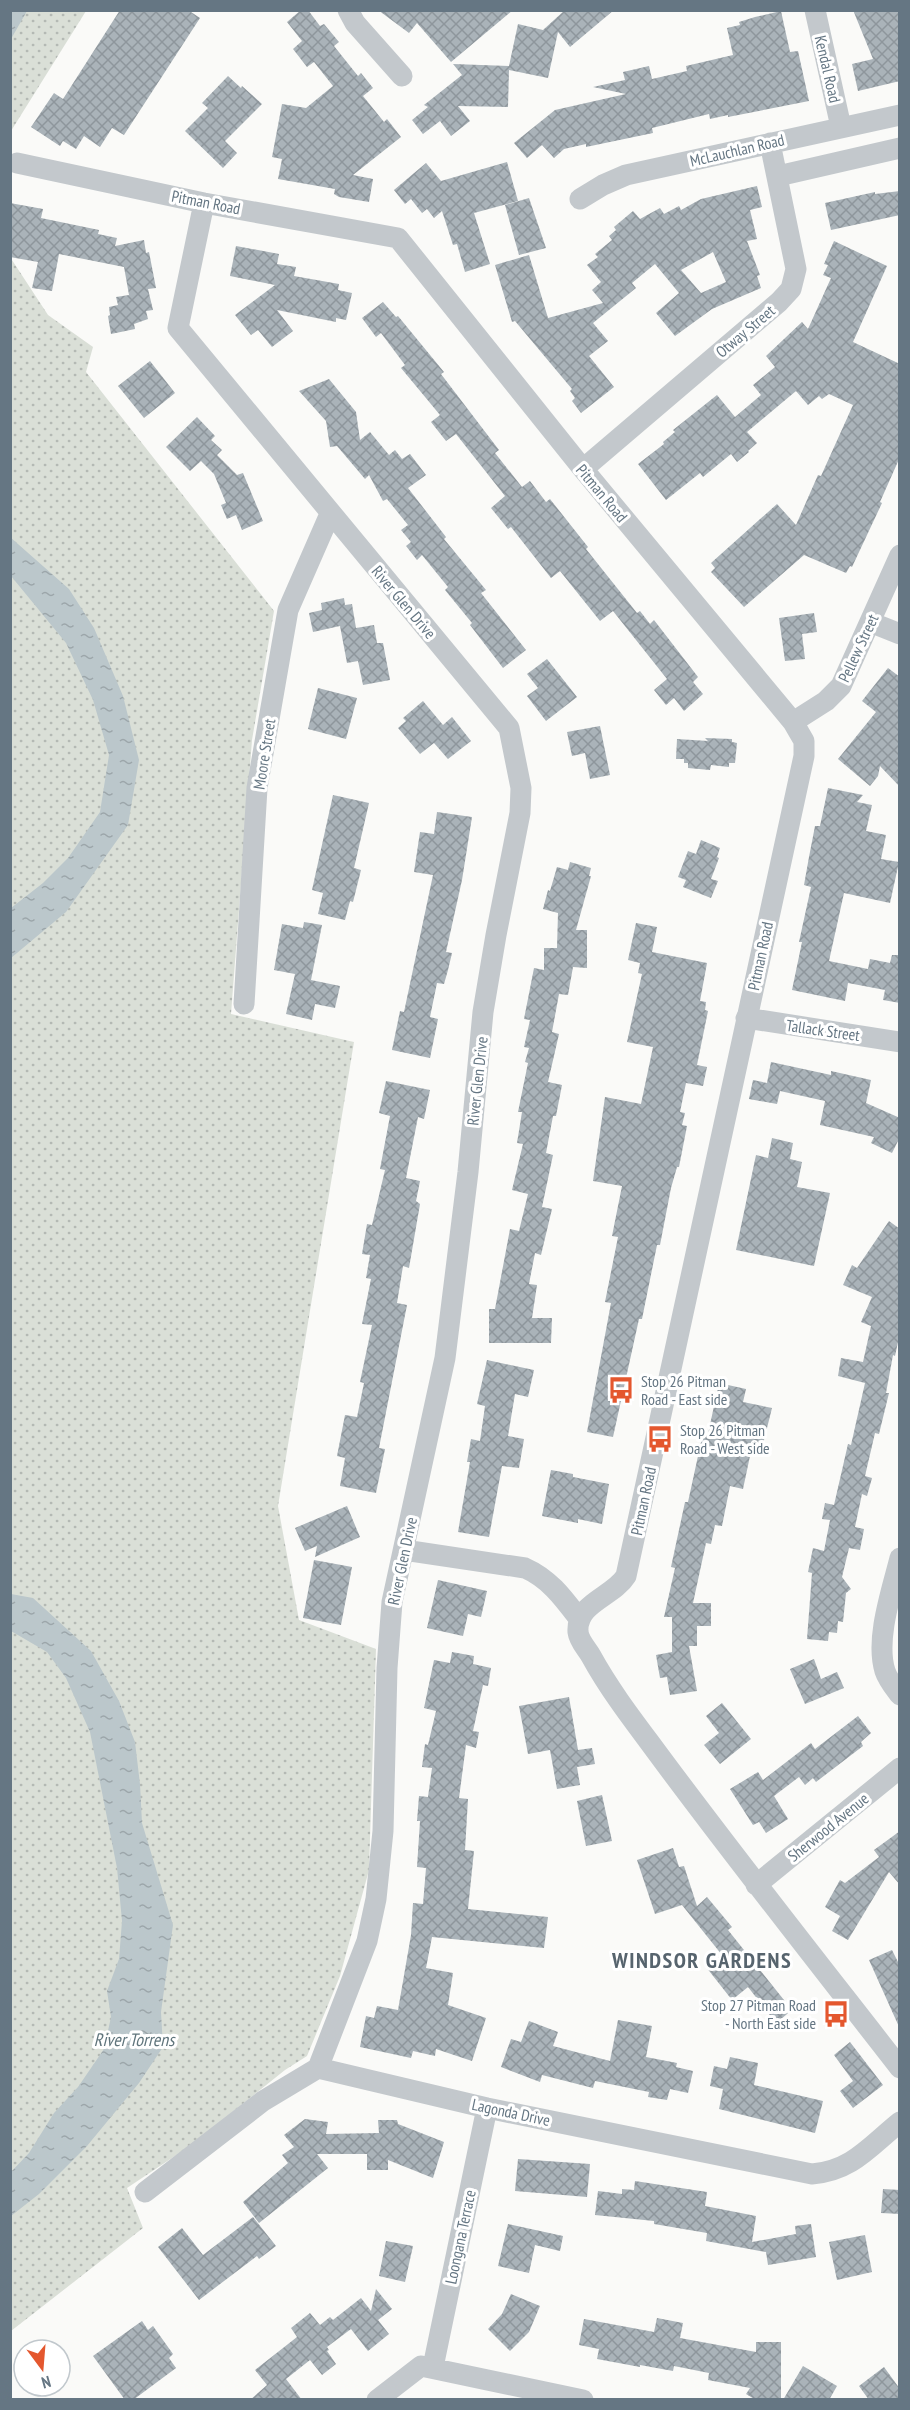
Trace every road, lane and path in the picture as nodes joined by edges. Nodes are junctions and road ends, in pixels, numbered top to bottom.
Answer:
1 (348, 10) edge
2 (815, 10) edge
3 (402, 76) dead end
4 (900, 114) edge
5 (841, 126) junction
6 (770, 143) junction
7 (900, 148) edge
8 (17, 163) dead end
9 (778, 176) junction
10 (580, 199) dead end
11 (204, 202) junction
12 (583, 469) junction
13 (330, 514) junction
14 (900, 555) edge
15 (870, 622) junction
16 (900, 634) edge
17 (793, 722) junction
18 (244, 1004) dead end
19 (746, 1018) junction
20 (900, 1042) edge
21 (404, 1550) junction
22 (900, 1558) edge
23 (580, 1620) junction
24 (900, 1695) edge
25 (900, 1768) edge
26 (756, 1886) junction
27 (898, 2063) edge
28 (318, 2068) junction
29 (487, 2108) junction
30 (900, 2122) edge
31 (145, 2192) dead end
32 (433, 2367) junction
33 (377, 2400) edge
34 (583, 2400) edge

1 - 3 street
2 - 5 street, Kendal Road
4 - 5 street, McLauchlan Road
5 - 6 street, McLauchlan Road
6 - 9 street, Otway Street
6 - 10 street, McLauchlan Road
7 - 9 street
8 - 11 street, Pitman Road
9 - 12 street, Otway Street
11 - 12 street, Pitman Road
11 - 13 street, River Glen Drive
12 - 17 street, Pitman Road
13 - 18 street, Moore Street
13 - 21 street, River Glen Drive
14 - 15 street, Pellew Street
15 - 16 street
15 - 17 street, Pellew Street
17 - 19 street, Pitman Road
19 - 20 street, Tallack Street
19 - 23 street, Pitman Road
21 - 23 street
21 - 28 street, River Glen Drive
22 - 24 street
23 - 26 street
25 - 26 street, Sherwood Avenue
26 - 27 street
28 - 29 street, Lagonda Drive
28 - 31 street
29 - 30 street, Lagonda Drive
29 - 32 street, Loongana Terrace
32 - 33 street
32 - 34 street

